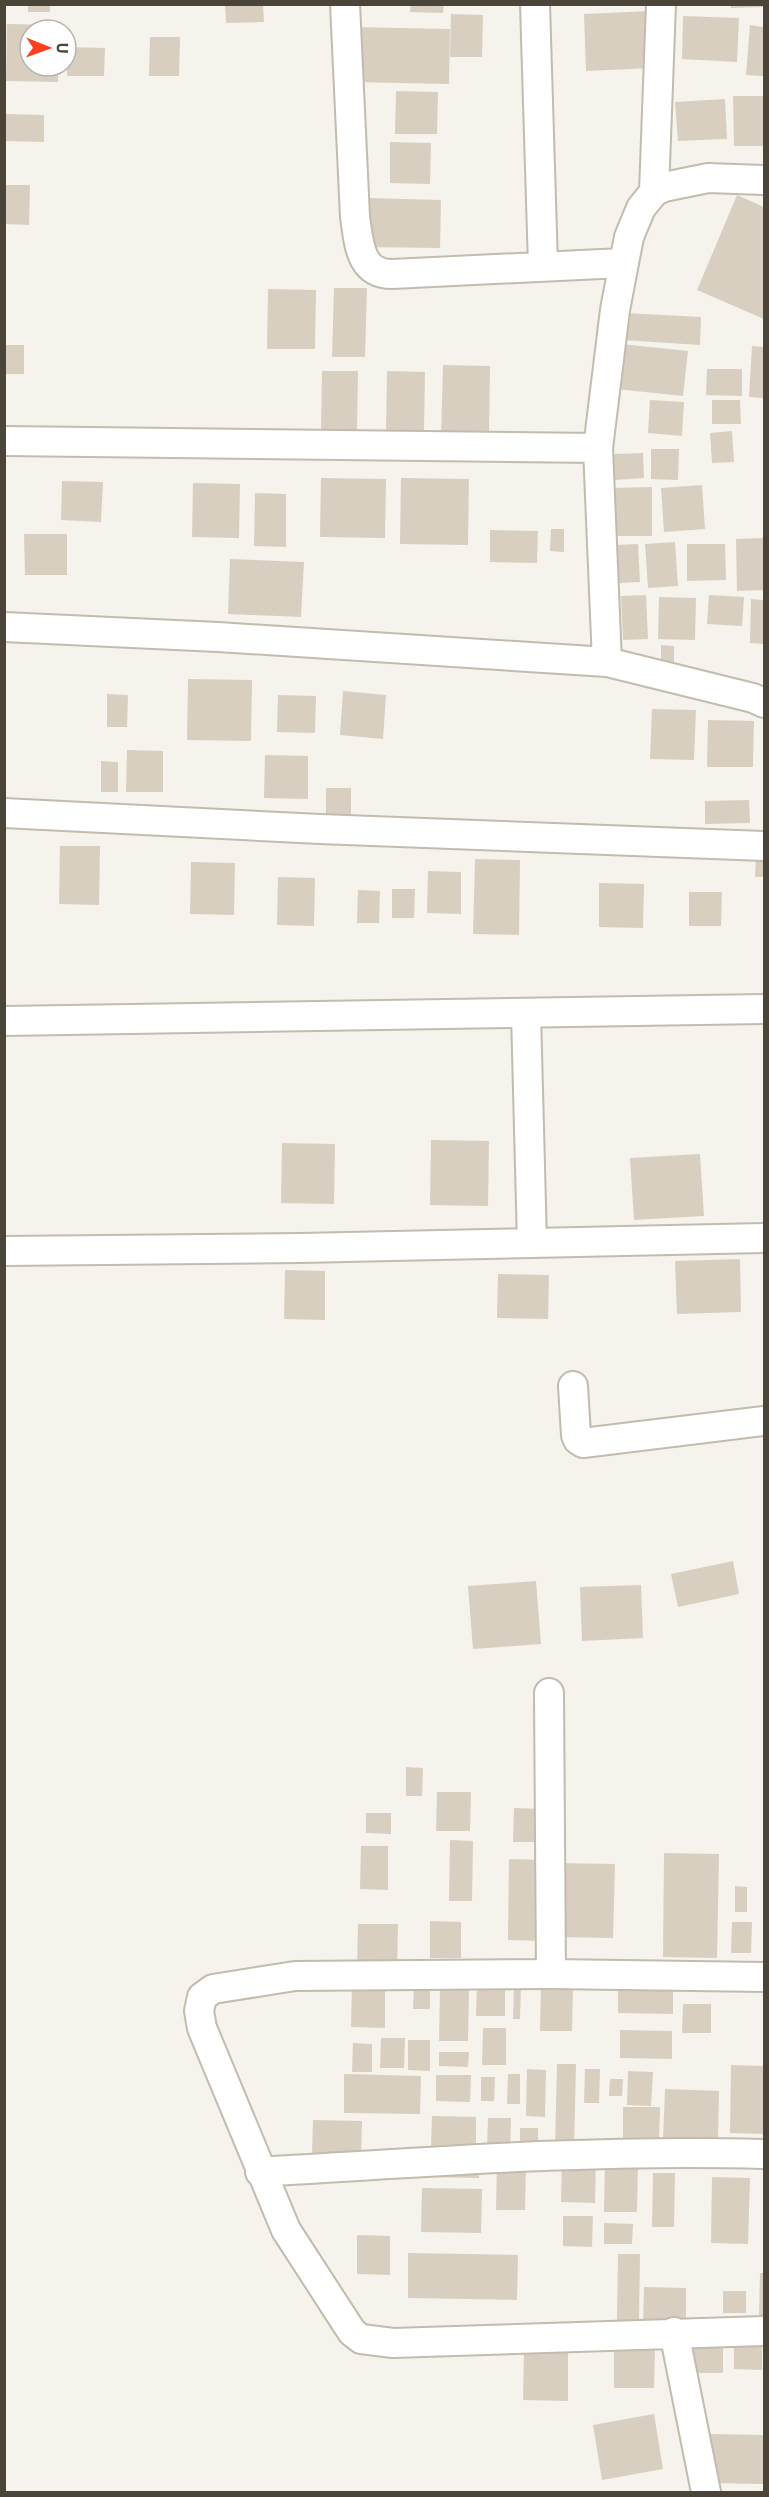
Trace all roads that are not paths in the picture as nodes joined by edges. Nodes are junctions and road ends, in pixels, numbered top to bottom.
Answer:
1 (345, 4) edge
2 (535, 4) edge
3 (661, 4) edge
4 (765, 180) edge
5 (654, 192) junction
6 (622, 263) junction
7 (543, 266) junction
8 (4, 441) edge
9 (598, 448) junction
10 (4, 627) edge
11 (607, 662) junction
12 (765, 703) edge
13 (4, 813) edge
14 (765, 846) edge
15 (765, 1009) edge
16 (526, 1013) junction
17 (4, 1021) edge
18 (765, 1238) edge
19 (532, 1243) junction
20 (4, 1251) edge
21 (573, 1386) dead end
22 (765, 1421) edge
23 (549, 1694) dead end
24 (551, 1974) junction
25 (765, 1977) edge
26 (765, 2154) edge
27 (260, 2172) junction
28 (765, 2331) edge
29 (674, 2332) junction
30 (706, 2493) edge

1 - 7 street
2 - 7 street
3 - 5 street
4 - 5 street
5 - 6 street
6 - 7 street
6 - 9 street
8 - 9 street
9 - 11 street
10 - 11 street
11 - 12 street
13 - 14 street
15 - 16 street
16 - 17 street
16 - 19 street
18 - 19 street
19 - 20 street
21 - 22 street
23 - 24 street
24 - 25 street
24 - 27 street
26 - 27 street
27 - 29 street
28 - 29 street
29 - 30 street

